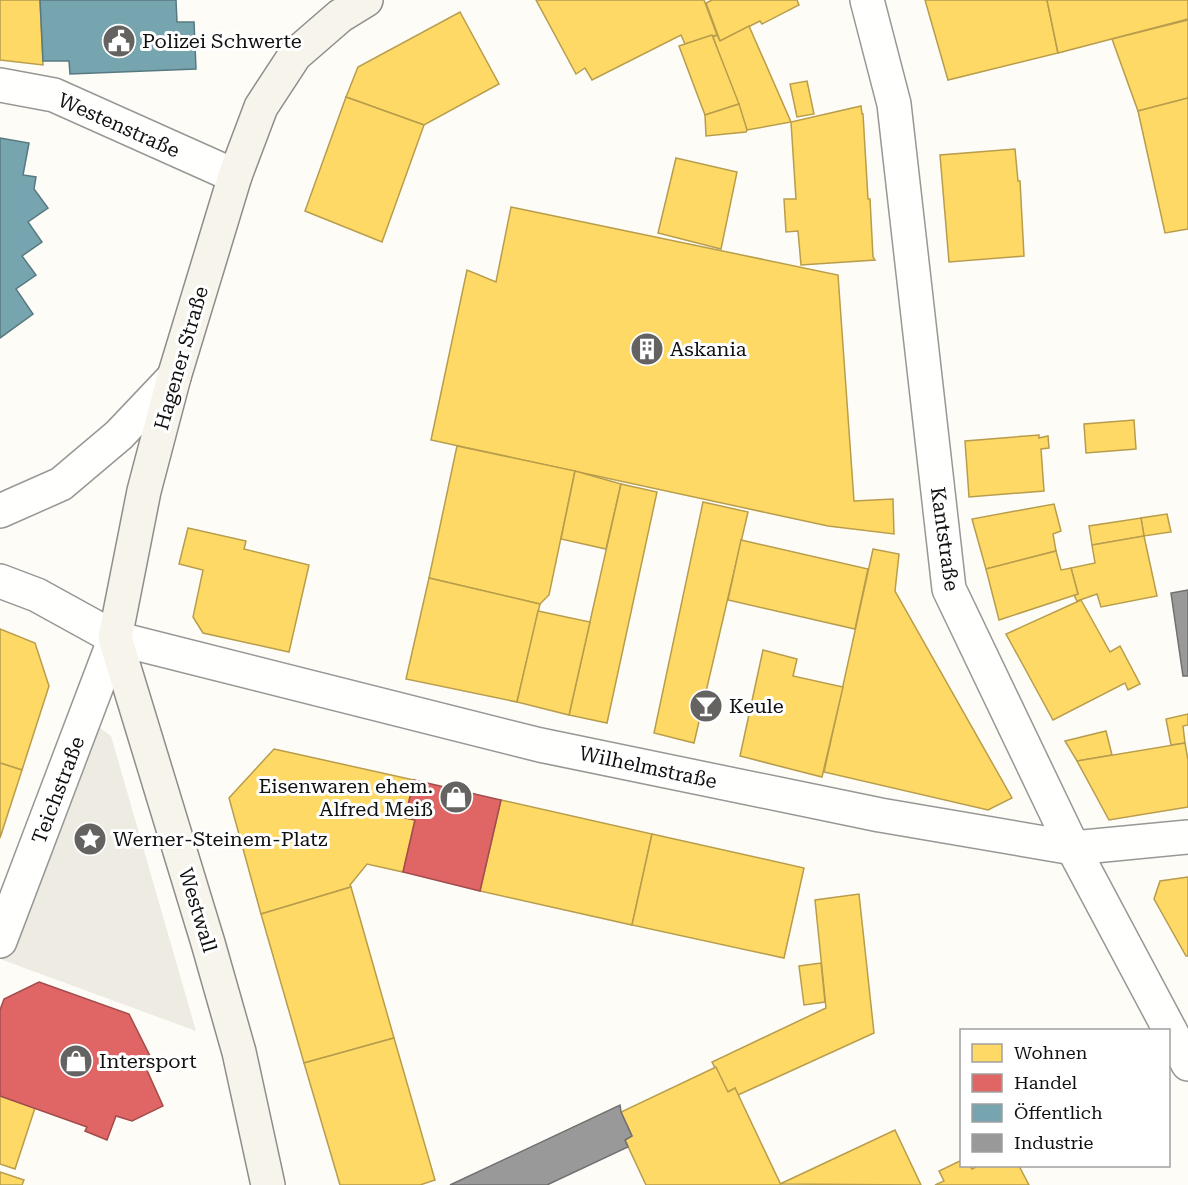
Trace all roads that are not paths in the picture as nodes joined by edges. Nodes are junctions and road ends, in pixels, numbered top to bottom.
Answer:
1 (366, 0) edge
2 (867, 0) edge
3 (0, 85) edge
4 (235, 177) junction
5 (174, 377) junction
6 (0, 511) edge
7 (0, 581) edge
8 (115, 638) junction
9 (1188, 837) edge
10 (1073, 848) junction
11 (0, 942) edge
12 (1169, 1029) edge
13 (1170, 1030) edge
14 (1188, 1064) edge
15 (268, 1185) edge

1 - 4 main road, Hagener Straße
2 - 10 street, Kantstraße
3 - 4 street, Westenstraße
4 - 5 main road, Hagener Straße
5 - 6 street
5 - 8 main road, Hagener Straße
7 - 8 street
8 - 10 street, Wilhelmstraße
8 - 11 street, Teichstraße
8 - 15 main road, Westwall
9 - 10 street, Wilhelmstraße
10 - 12 street, Kantstraße
13 - 14 street, Kantstraße

